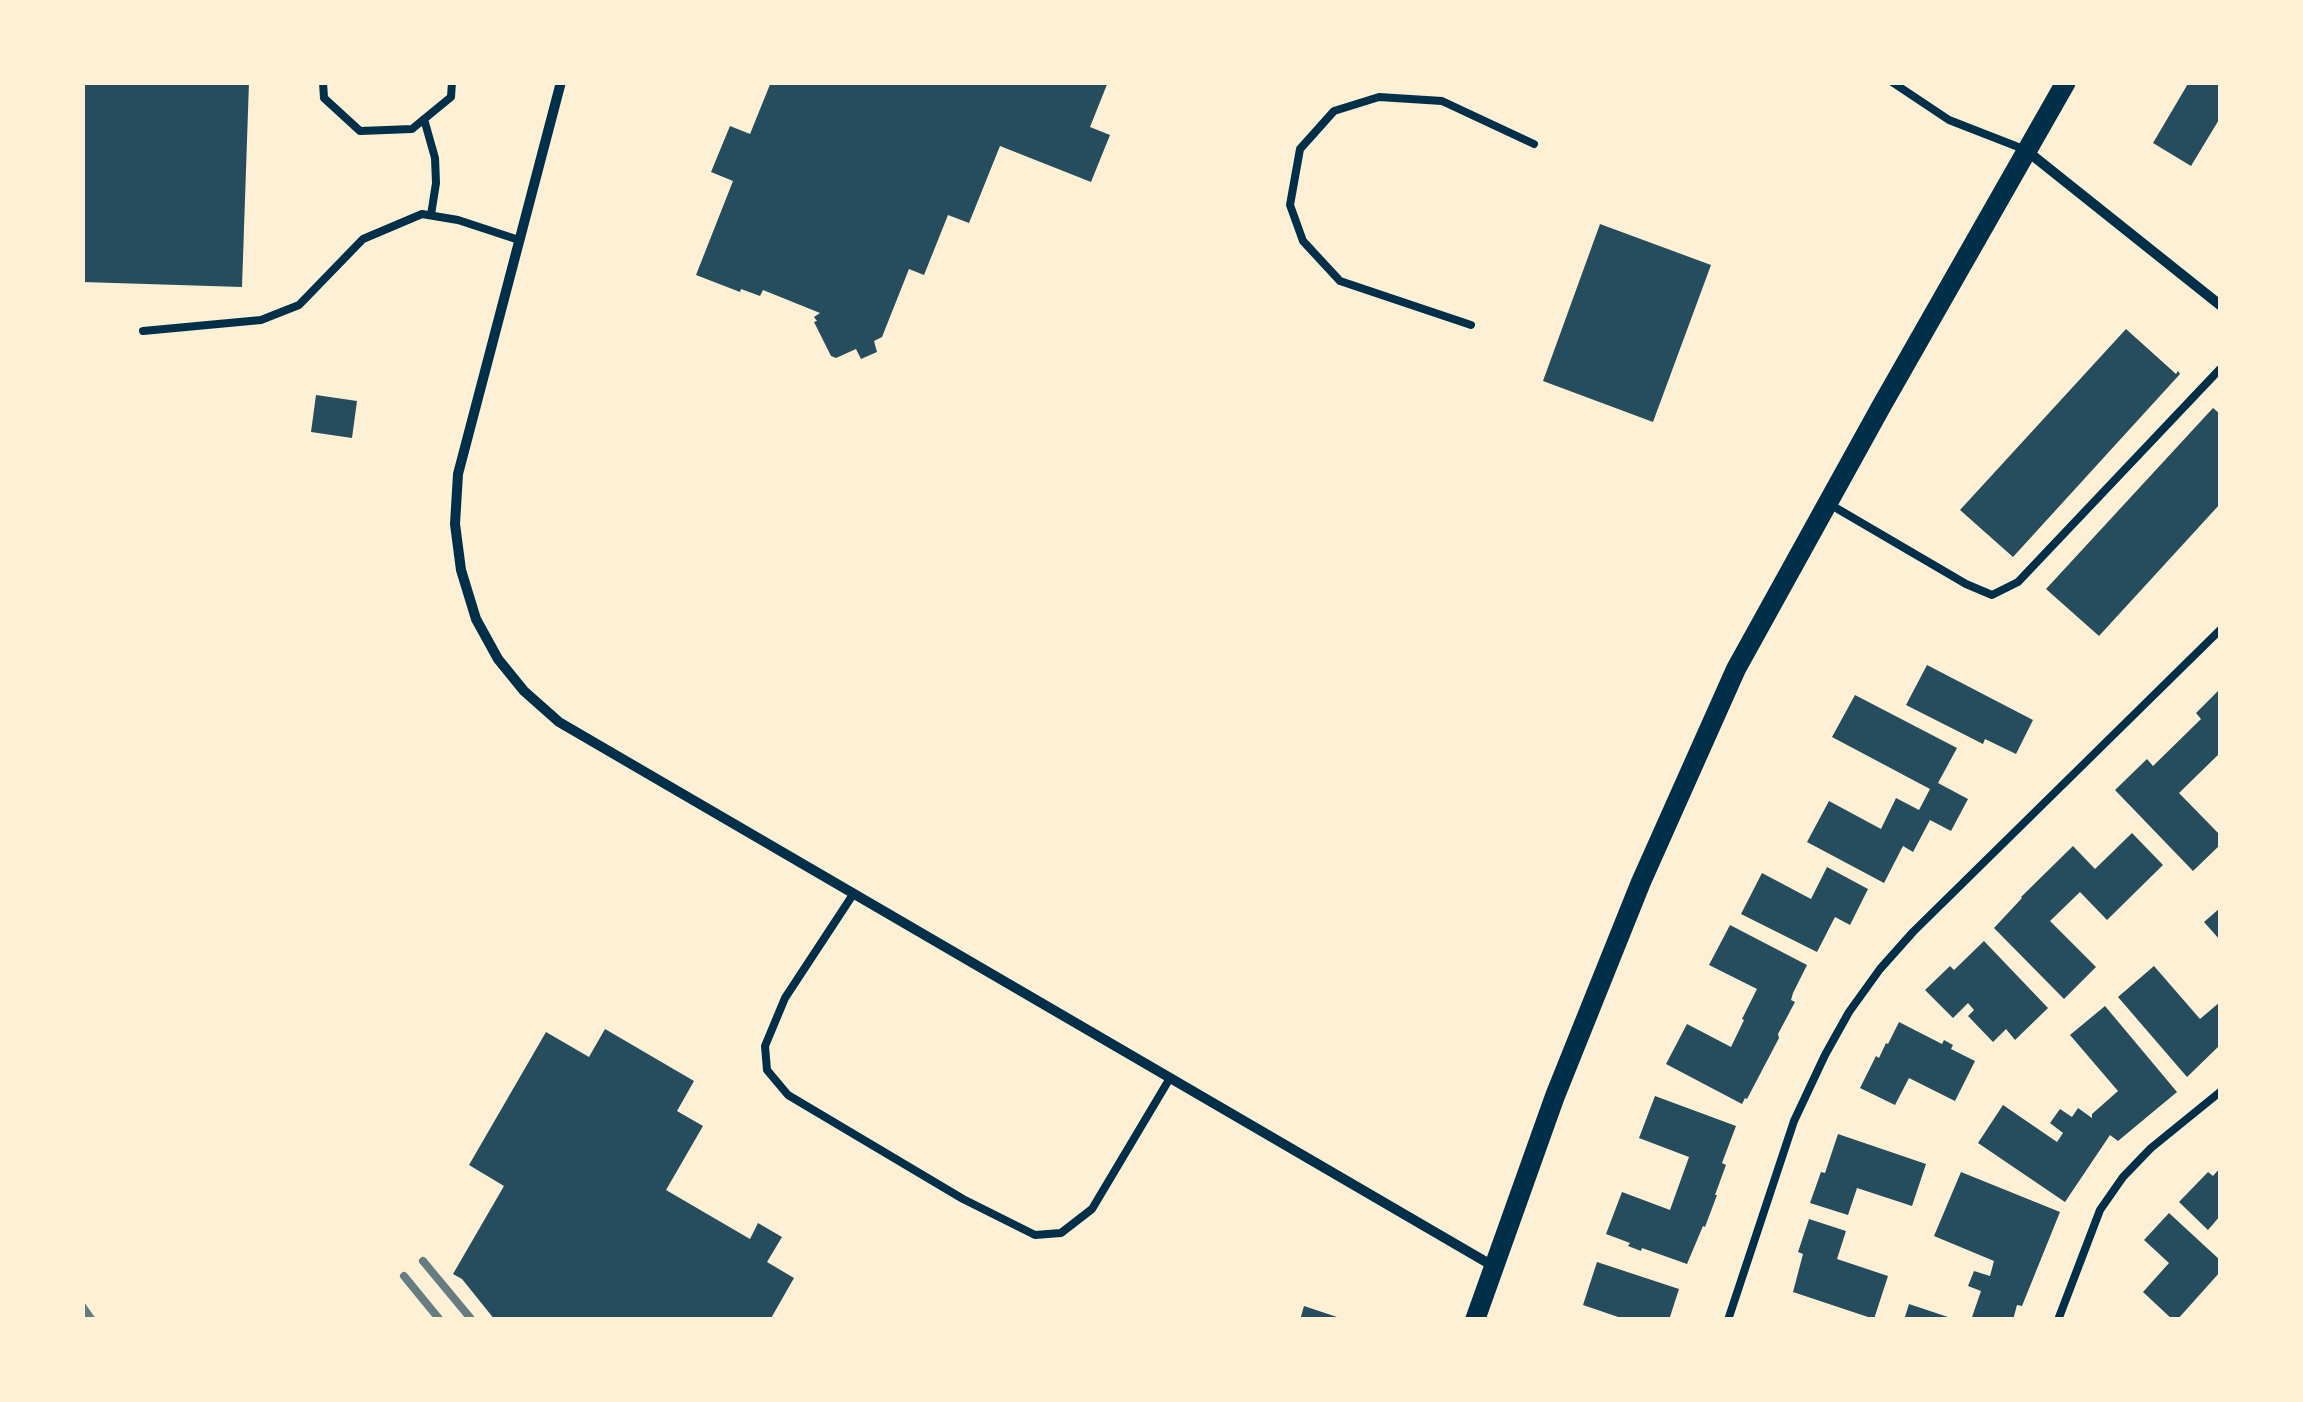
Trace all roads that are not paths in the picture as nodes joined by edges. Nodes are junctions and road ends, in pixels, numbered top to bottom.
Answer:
1 (323, 82) edge
2 (452, 82) edge
3 (560, 82) edge
4 (1892, 82) edge
5 (2066, 82) edge
6 (424, 119) junction
7 (1534, 144) dead end
8 (2027, 151) junction
9 (431, 215) junction
10 (519, 240) junction
11 (2220, 305) edge
12 (1471, 324) dead end
13 (143, 331) dead end
14 (2220, 370) edge
15 (1827, 503) junction
16 (2220, 630) edge
17 (854, 893) junction
18 (1170, 1078) junction
19 (2220, 1092) edge
20 (1493, 1266) junction
21 (1475, 1320) edge
22 (1728, 1320) edge
23 (2058, 1320) edge

1 - 6 lane
2 - 6 lane
3 - 10 street
4 - 8 lane
5 - 8 main road
6 - 9 lane
7 - 12 lane
8 - 11 street
8 - 15 main road
9 - 10 lane
9 - 13 lane
10 - 17 street
14 - 15 lane
15 - 20 main road
16 - 22 lane
17 - 18 street
17 - 18 lane
18 - 20 street
19 - 23 lane
20 - 21 main road

